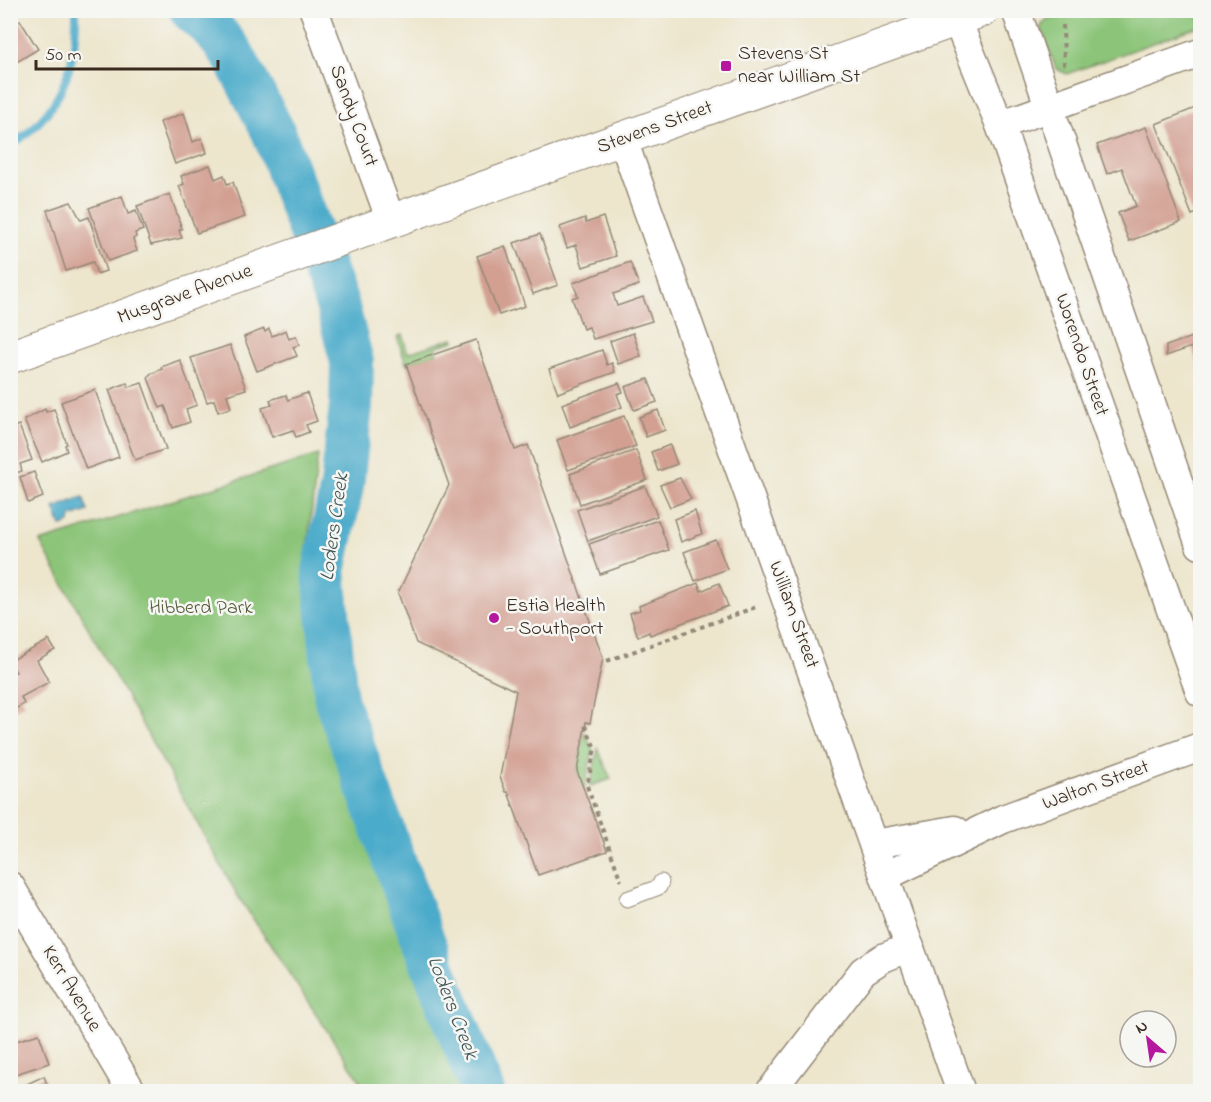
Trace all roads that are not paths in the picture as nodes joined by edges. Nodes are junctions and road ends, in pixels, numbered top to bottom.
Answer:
1 (314, 10) edge
2 (1016, 10) edge
3 (970, 15) edge
4 (1200, 53) edge
5 (1049, 107) junction
6 (1000, 125) junction
7 (622, 140) junction
8 (391, 221) junction
9 (360, 232) joint
10 (10, 357) edge
11 (1200, 545) edge
12 (1200, 692) edge
13 (1197, 751) edge
14 (1003, 819) junction
15 (874, 844) junction
16 (886, 876) junction
17 (661, 882) dead end
18 (10, 886) edge
19 (627, 899) road end
20 (910, 947) junction
21 (132, 1092) edge
22 (770, 1092) edge
23 (961, 1092) edge

1 - 8 street, Sandy Court
2 - 5 street
3 - 6 street, Worendo Street
3 - 7 main road, Stevens Street
4 - 5 street
5 - 6 street
5 - 11 street
6 - 12 street, Worendo Street
7 - 8 main road, Stevens Street
7 - 15 street, William Street
8 - 9 main road, Stevens Street
9 - 10 main road, Musgrave Avenue
13 - 14 street, Walton Street
14 - 15 street, Walton Street
14 - 16 street, Walton Street
15 - 16 street, William Street
16 - 20 street, William Street
17 - 19 lane
18 - 21 street, Kerr Avenue
20 - 22 street
20 - 23 street, William Street

